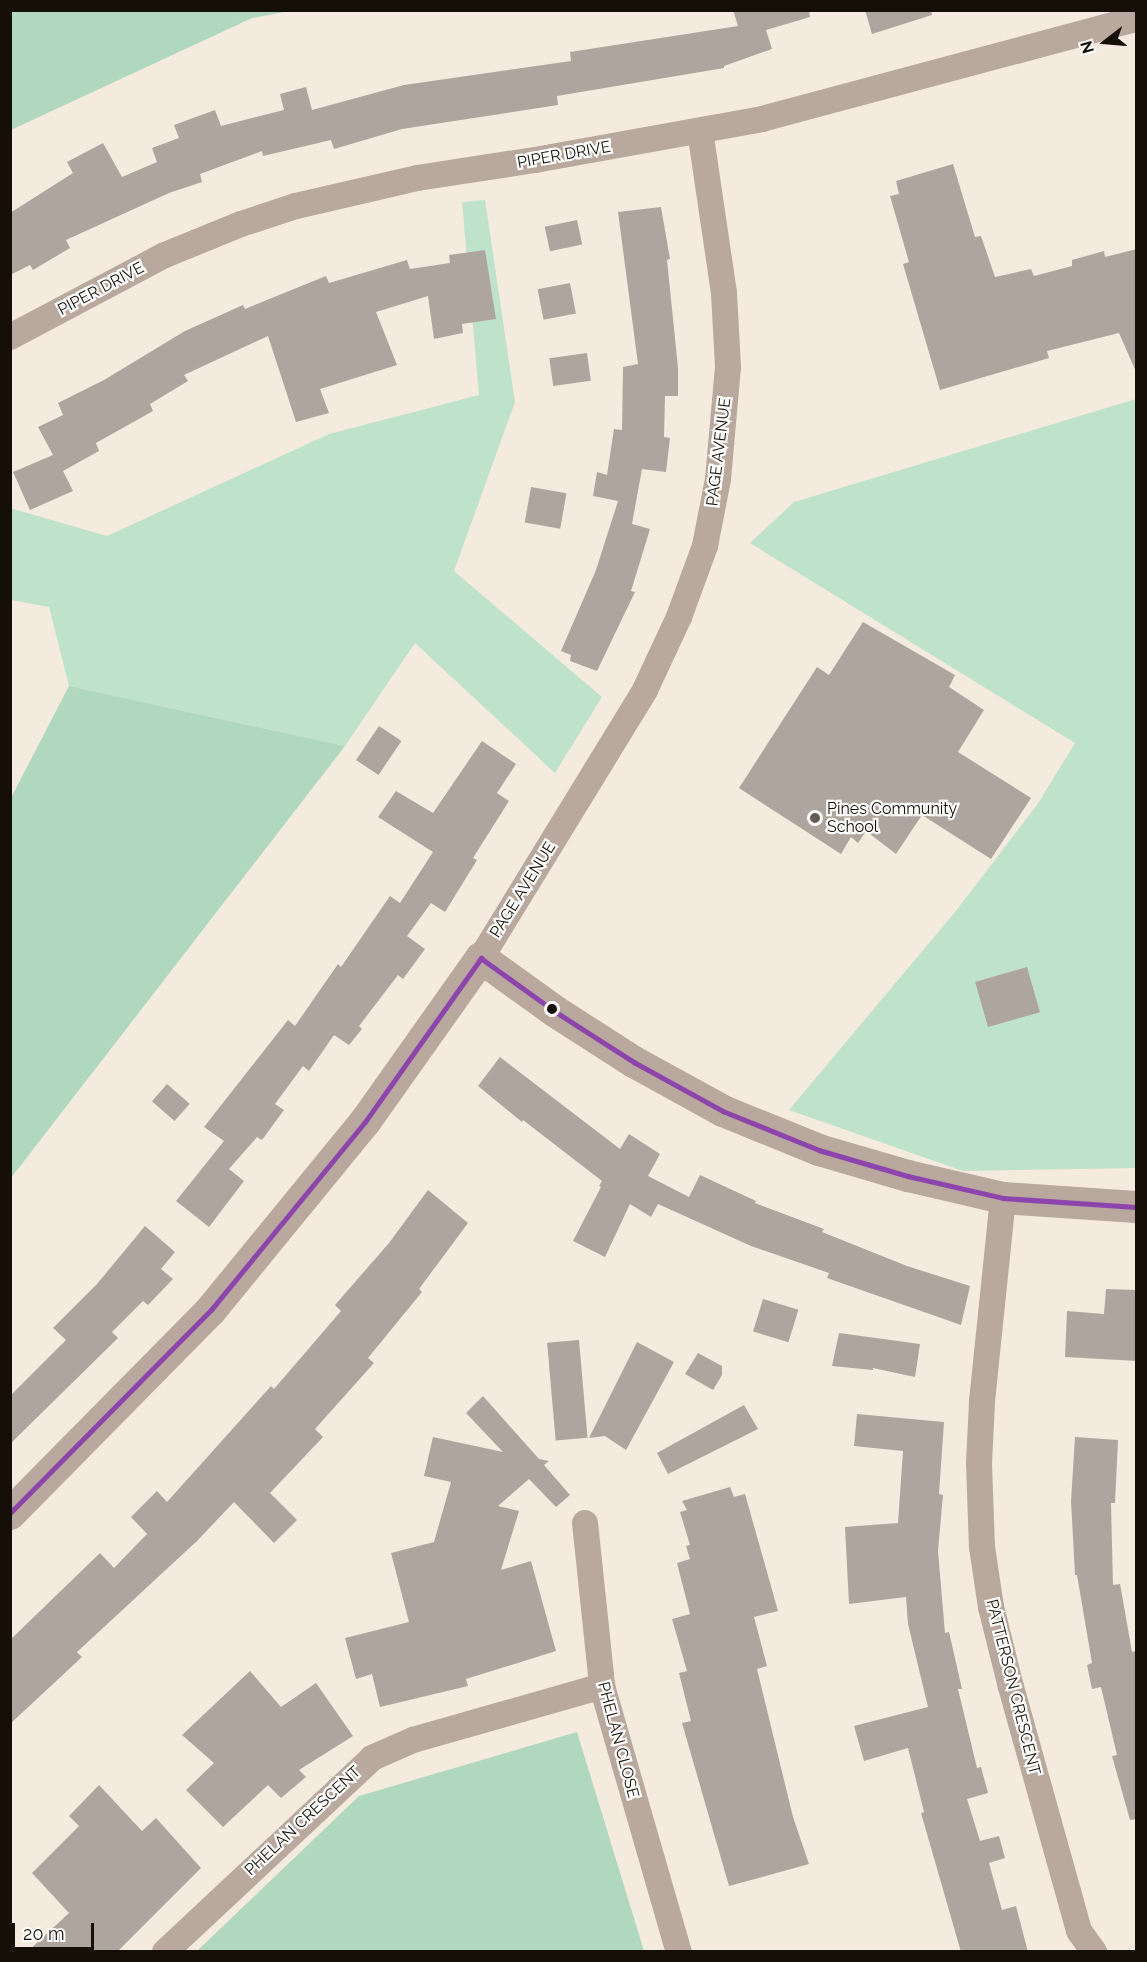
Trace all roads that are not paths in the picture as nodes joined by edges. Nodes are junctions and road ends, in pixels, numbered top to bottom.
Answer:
1 (1137, 19) edge
2 (700, 131) junction
3 (10, 337) edge
4 (481, 958) junction
5 (1003, 1198) junction
6 (1137, 1207) edge
7 (10, 1514) edge
8 (585, 1523) dead end
9 (602, 1686) junction
10 (165, 1952) edge
11 (679, 1952) edge
12 (1094, 1952) edge

1 - 2 street, PIPER DRIVE
2 - 3 street, PIPER DRIVE
2 - 4 street, PAGE AVENUE
4 - 5 street
4 - 7 street, PAGE AVENUE
5 - 6 street
5 - 12 street, PATTERSON CRESCENT
8 - 9 street, PHELAN CLOSE
9 - 10 street, PHELAN CRESCENT
9 - 11 street, PHELAN CLOSE

